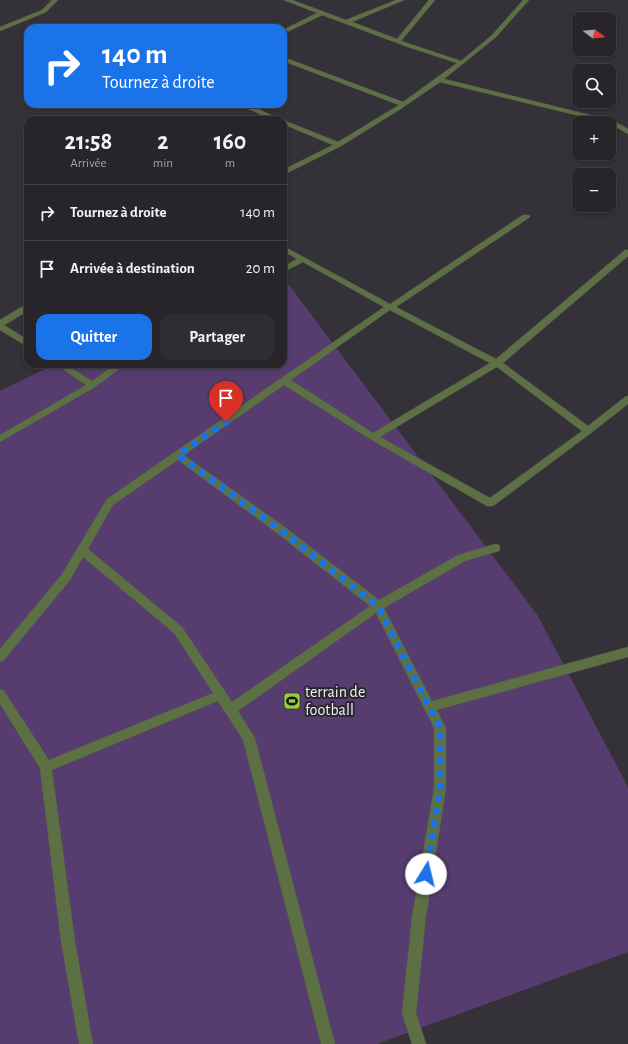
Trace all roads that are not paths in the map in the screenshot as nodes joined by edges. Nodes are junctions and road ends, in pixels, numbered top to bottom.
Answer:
1 (55, 0) edge
2 (287, 0) edge
3 (401, 0) edge
4 (432, 0) edge
5 (526, 0) edge
6 (322, 13) junction
7 (347, 22) junction
8 (0, 29) edge
9 (287, 30) edge
10 (398, 41) junction
11 (287, 60) edge
12 (462, 63) junction
13 (439, 80) junction
14 (403, 104) junction
15 (250, 108) edge
16 (270, 116) edge
17 (287, 124) edge
18 (628, 132) edge
19 (339, 145) junction
20 (287, 171) edge
21 (526, 217) dead end
22 (287, 250) edge
23 (628, 252) edge
24 (302, 259) junction
25 (287, 268) edge
26 (390, 307) junction
27 (24, 310) edge
28 (0, 325) edge
29 (24, 341) edge
30 (497, 363) junction
31 (66, 368) edge
32 (116, 368) edge
33 (285, 381) junction
34 (92, 384) junction
35 (628, 399) edge
36 (588, 432) junction
37 (373, 437) junction
38 (0, 439) edge
39 (178, 455) junction
40 (495, 548) dead end
41 (82, 550) junction
42 (378, 606) junction
43 (628, 652) edge
44 (0, 657) edge
45 (0, 694) edge
46 (221, 695) junction
47 (429, 707) junction
48 (230, 710) junction
49 (46, 767) junction
50 (86, 1044) edge
51 (328, 1044) edge
52 (419, 1044) edge

1 - 8 street
2 - 6 street
3 - 7 street
4 - 10 street
5 - 12 street
6 - 7 street
6 - 9 street
7 - 10 street
10 - 12 street
11 - 14 street
12 - 13 street
13 - 14 street
13 - 18 street
14 - 19 street
15 - 16 street
17 - 19 street
19 - 20 street
21 - 26 street
22 - 24 street
23 - 30 street
24 - 25 street
24 - 26 street
26 - 30 street
26 - 33 street
27 - 28 street
28 - 29 street
30 - 36 street
30 - 37 street
31 - 34 street
32 - 34 street
33 - 37 street
33 - 39 street
34 - 38 street
35 - 36 street
36 - 37 street
39 - 41 street
39 - 42 street
40 - 42 street
41 - 44 street
41 - 46 street
42 - 47 street
42 - 48 street
43 - 47 street
45 - 49 street
46 - 48 street
46 - 49 street
47 - 52 street
48 - 51 street
49 - 50 street

